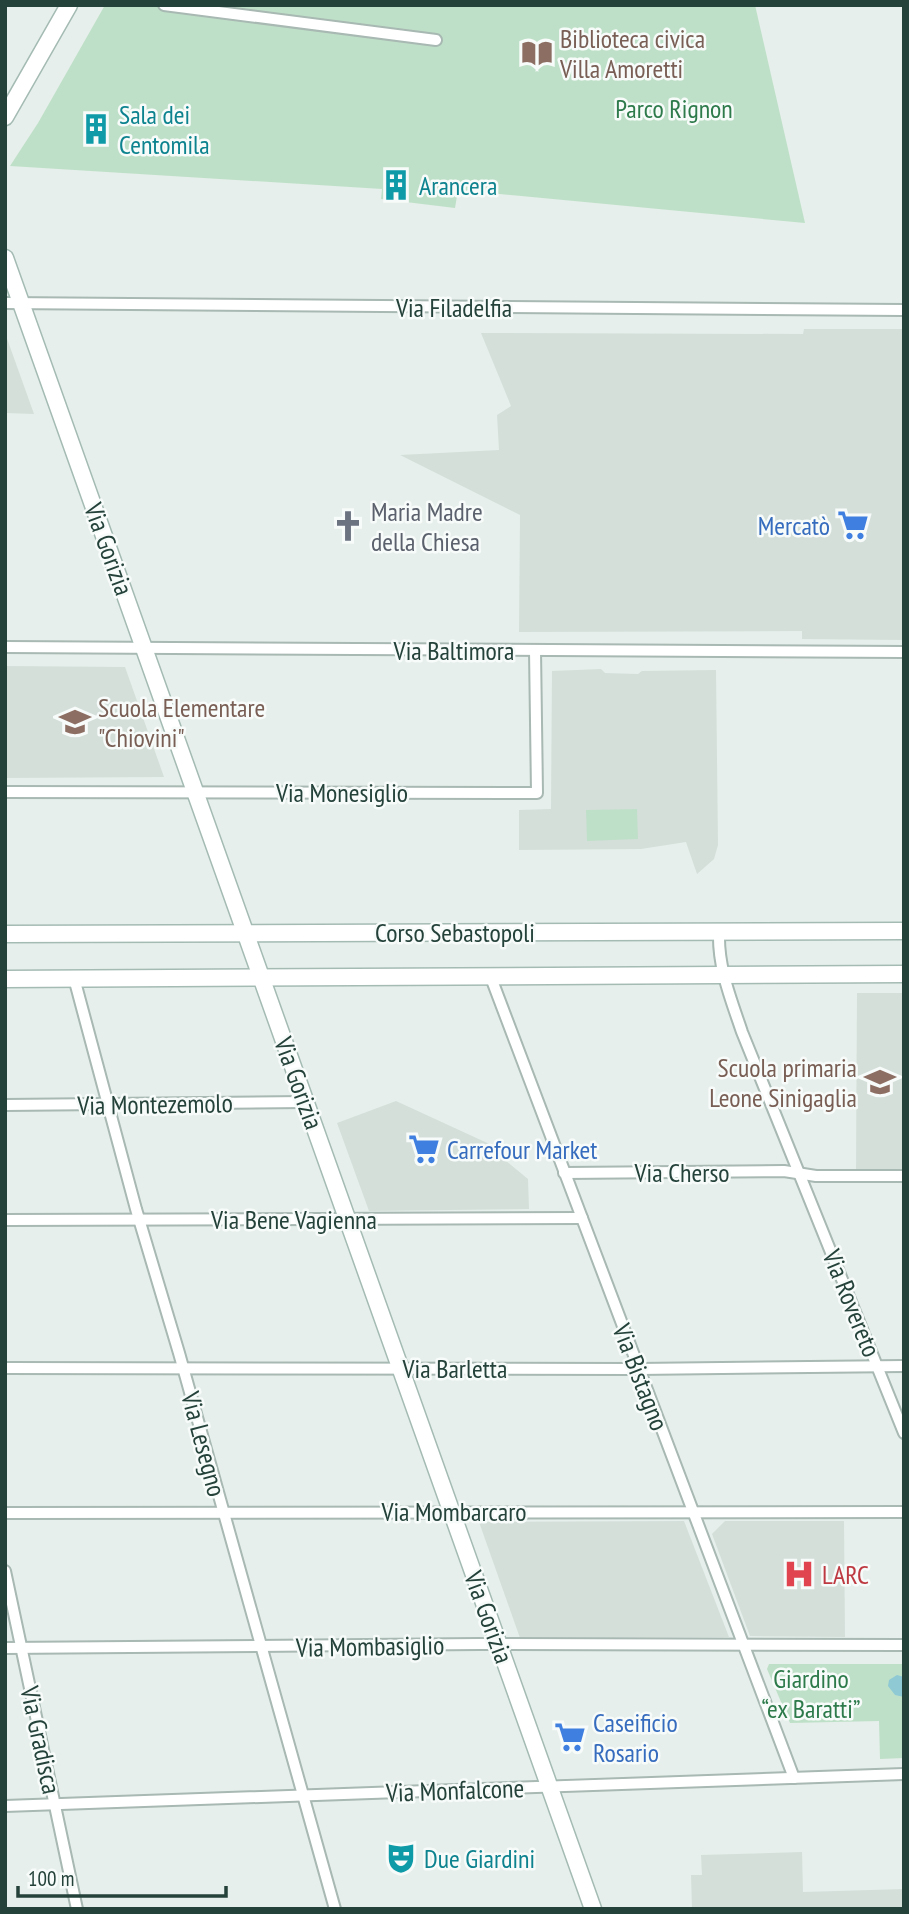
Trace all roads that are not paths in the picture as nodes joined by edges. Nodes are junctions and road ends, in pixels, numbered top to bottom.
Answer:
1 (69, 5) edge
2 (164, 5) edge
3 (436, 40) dead end
4 (5, 117) edge
5 (5, 258) edge
6 (13, 303) edge
7 (904, 310) edge
8 (5, 648) edge
9 (144, 648) junction
10 (535, 650) junction
11 (904, 652) edge
12 (5, 792) edge
13 (195, 792) junction
14 (904, 931) edge
15 (245, 933) junction
16 (719, 933) junction
17 (5, 934) edge
18 (723, 974) junction
19 (904, 974) edge
20 (490, 975) junction
21 (74, 978) junction
22 (261, 978) junction
23 (5, 979) edge
24 (306, 1102) junction
25 (5, 1105) edge
26 (108, 1105) junction
27 (564, 1173) junction
28 (799, 1174) junction
29 (904, 1176) edge
30 (582, 1218) junction
31 (5, 1220) edge
32 (140, 1220) junction
33 (348, 1220) junction
34 (877, 1365) junction
35 (904, 1366) edge
36 (400, 1367) junction
37 (5, 1368) edge
38 (184, 1369) junction
39 (638, 1369) junction
40 (904, 1433) edge
41 (692, 1510) junction
42 (223, 1511) junction
43 (452, 1512) junction
44 (904, 1512) edge
45 (5, 1513) edge
46 (5, 1571) edge
47 (499, 1645) junction
48 (904, 1645) edge
49 (742, 1646) junction
50 (22, 1647) junction
51 (261, 1647) junction
52 (5, 1648) edge
53 (904, 1774) edge
54 (794, 1778) junction
55 (549, 1786) junction
56 (303, 1796) junction
57 (54, 1804) junction
58 (5, 1806) edge
59 (77, 1909) edge
60 (335, 1909) edge
61 (593, 1909) edge

1 - 4 main road
2 - 3 street
5 - 6 main road, Via Gorizia
6 - 7 street, Via Filadelfia
6 - 9 main road, Via Gorizia
8 - 9 street, Via Baltimora
9 - 10 street, Via Baltimora
9 - 13 main road, Via Gorizia
10 - 11 street, Via Baltimora
10 - 13 street, Via Monesiglio
12 - 13 street, Via Monesiglio
13 - 15 main road, Via Gorizia
14 - 16 main road, Corso Sebastopoli
15 - 16 main road, Corso Sebastopoli
15 - 17 main road, Corso Sebastopoli
15 - 22 main road, Via Gorizia
16 - 18 street, Via Rovereto
18 - 19 main road, Corso Sebastopoli
18 - 20 main road, Corso Sebastopoli
18 - 28 street, Via Rovereto
20 - 22 main road, Corso Sebastopoli
20 - 27 street, Via Bistagno
21 - 22 main road, Corso Sebastopoli
21 - 23 main road, Corso Sebastopoli
21 - 26 street, Via Lesegno
22 - 24 main road, Via Gorizia
24 - 26 street, Via Montezemolo
24 - 33 main road, Via Gorizia
25 - 26 street, Via Montezemolo
26 - 32 street, Via Lesegno
27 - 28 street, Via Cherso
27 - 30 street, Via Bistagno
28 - 29 street
28 - 34 street, Via Rovereto
30 - 33 street, Via Bene Vagienna
30 - 39 street, Via Bistagno
31 - 32 street, Via Bene Vagienna
32 - 33 street, Via Bene Vagienna
32 - 38 street, Via Lesegno
33 - 36 main road, Via Gorizia
34 - 35 street, Via Barletta
34 - 39 street, Via Barletta
34 - 40 street, Via Rovereto
36 - 38 street, Via Barletta
36 - 39 street, Via Barletta
36 - 43 main road, Via Gorizia
37 - 38 street, Via Barletta
38 - 42 street, Via Lesegno
39 - 41 street, Via Bistagno
41 - 43 street, Via Mombarcaro
41 - 44 street, Via Mombarcaro
41 - 49 street, Via Bistagno
42 - 43 street, Via Mombarcaro
42 - 45 street, Via Mombarcaro
42 - 51 street, Via Lesegno
43 - 47 main road, Via Gorizia
46 - 50 street, Via Gradisca
47 - 49 street, Via Mombasiglio
47 - 51 street, Via Mombasiglio
47 - 55 main road, Via Gorizia
48 - 49 street, Via Mombasiglio
49 - 54 street, Via Bistagno
50 - 51 street, Via Mombasiglio
50 - 52 street, Via Mombasiglio
50 - 57 street, Via Gradisca
51 - 56 street, Via Lesegno
53 - 54 street, Via Monfalcone
54 - 55 street, Via Monfalcone
55 - 56 street, Via Monfalcone
55 - 61 main road, Via Gorizia
56 - 57 street, Via Monfalcone
56 - 60 street, Via Lesegno
57 - 58 street, Via Monfalcone
57 - 59 street, Via Gradisca

